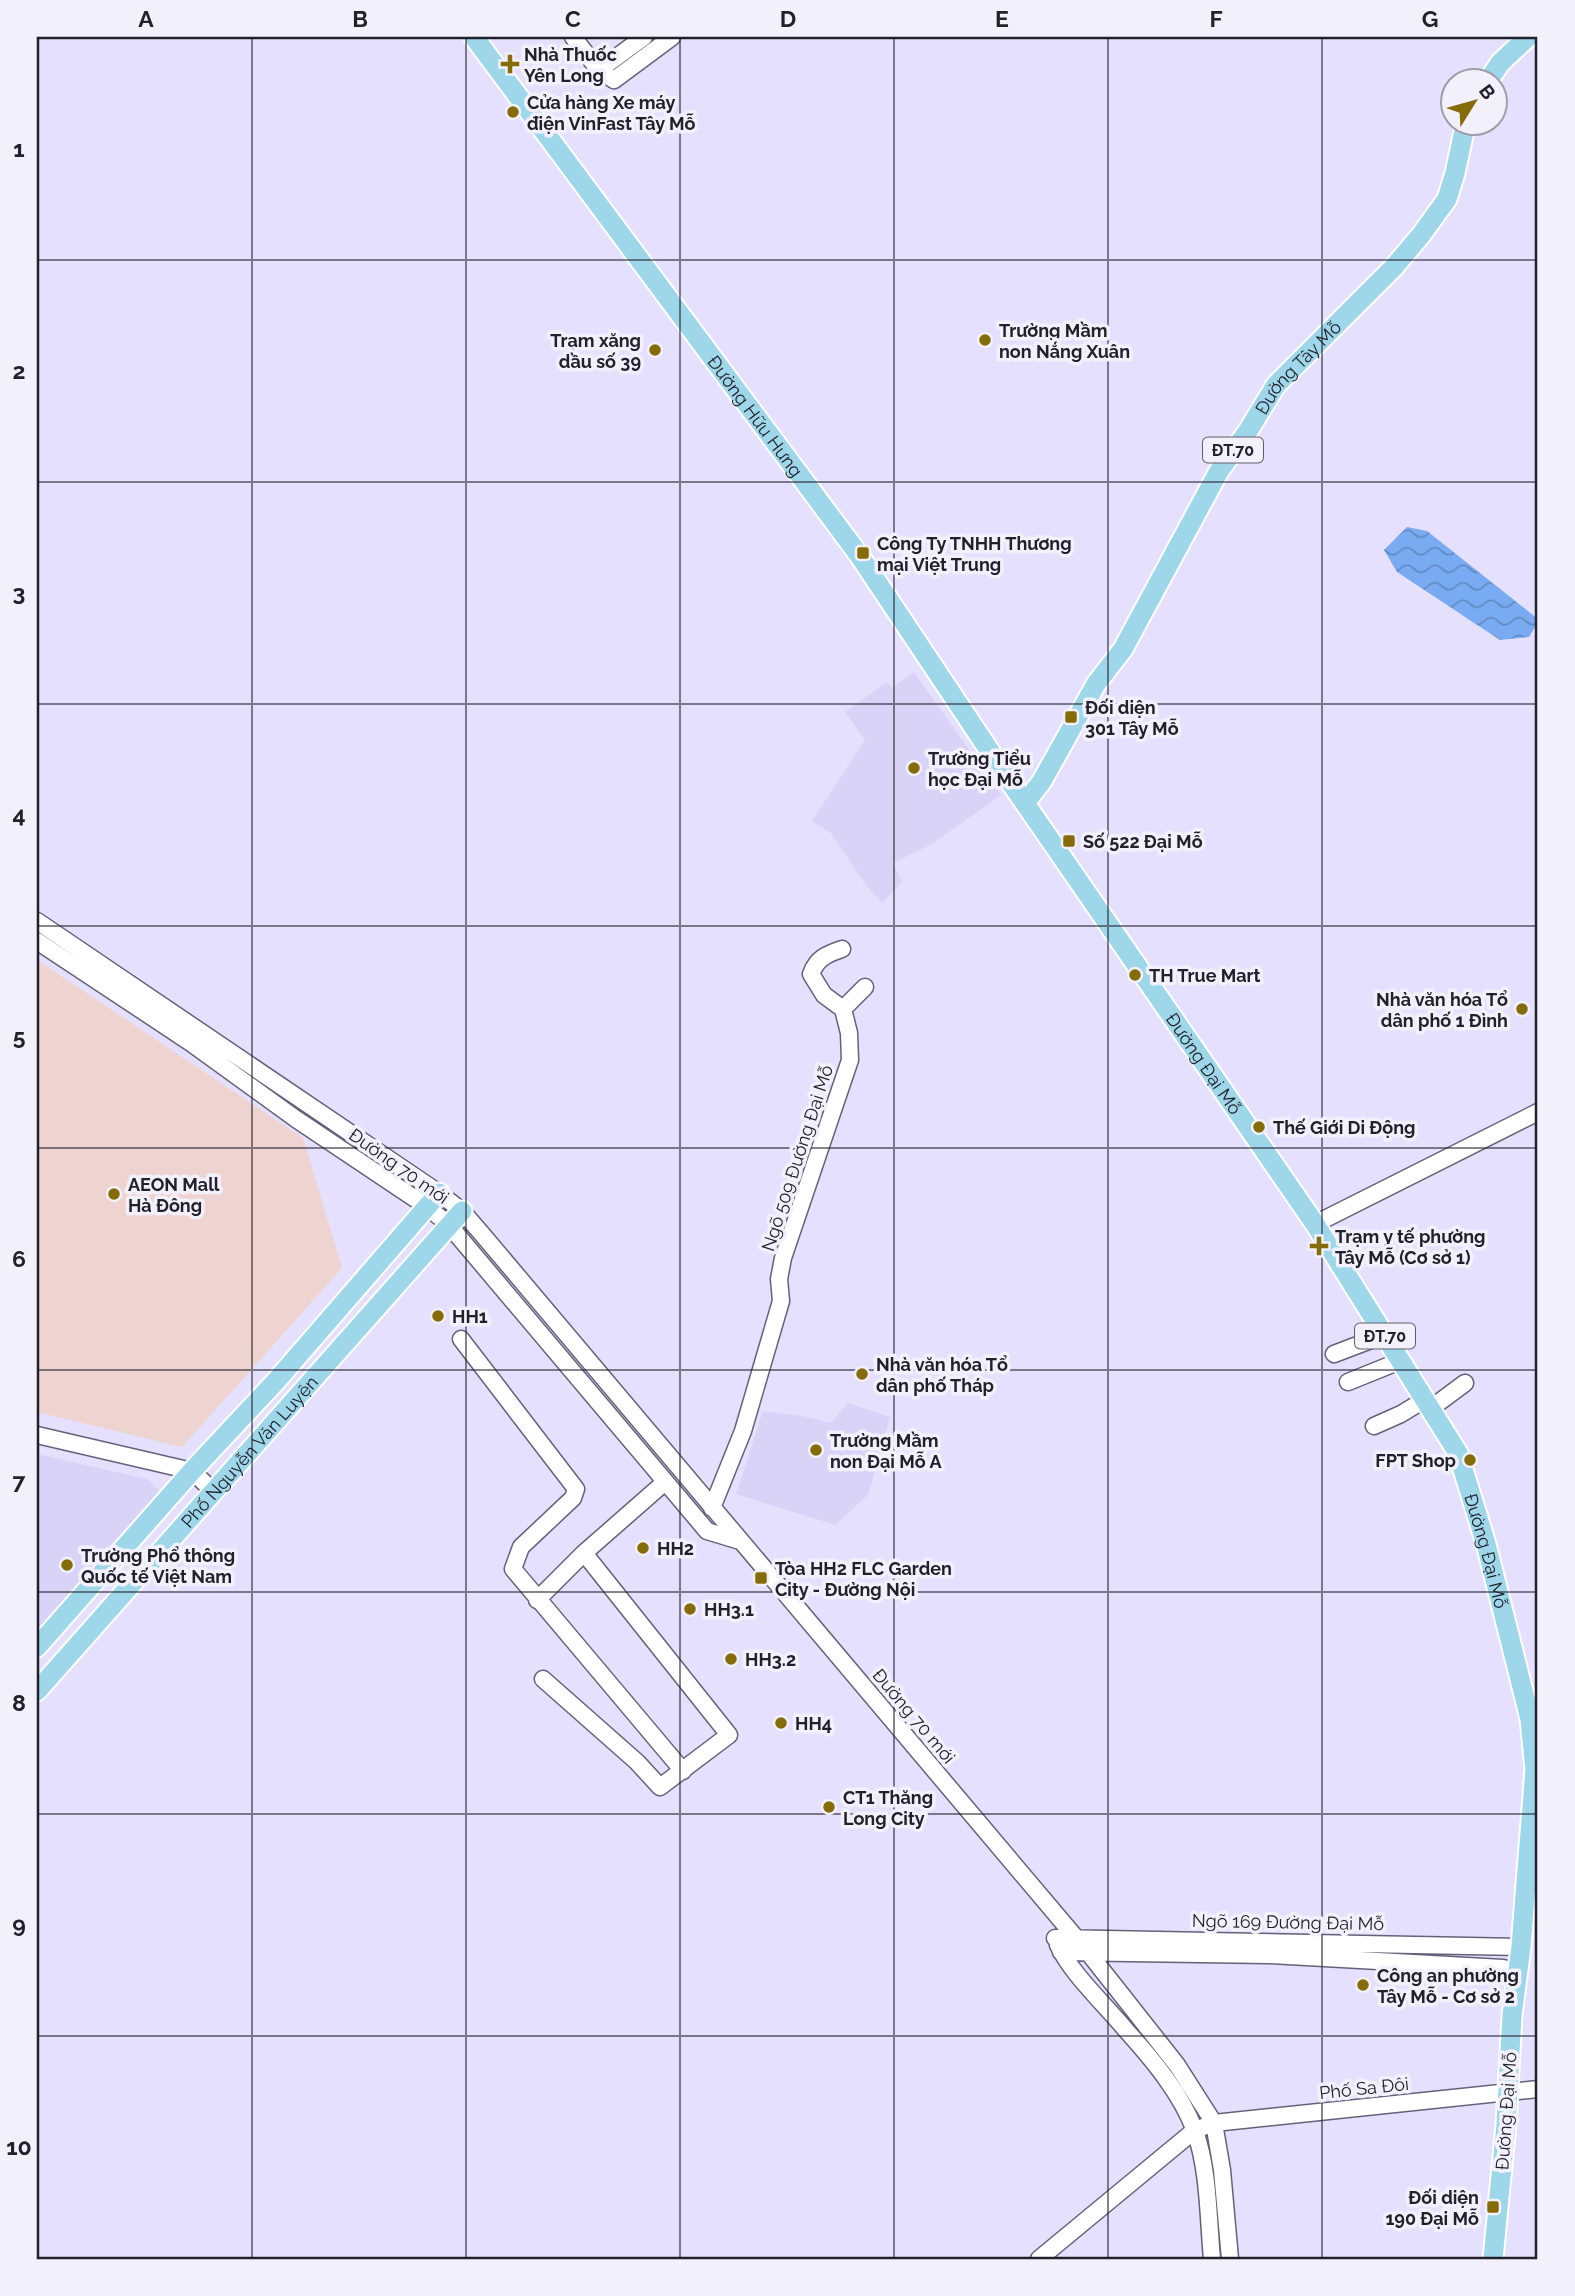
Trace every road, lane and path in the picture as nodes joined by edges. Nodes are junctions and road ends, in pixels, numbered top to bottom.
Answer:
1 (474, 37) edge
2 (573, 37) edge
3 (644, 37) edge
4 (672, 37) edge
5 (1523, 42) edge
6 (1498, 66) edge
7 (598, 70) junction
8 (1463, 136) edge
9 (1025, 803) junction
10 (37, 921) edge
11 (37, 942) edge
12 (842, 949) dead end
13 (865, 987) dead end
14 (843, 1009) junction
15 (195, 1038) junction
16 (1538, 1112) edge
17 (432, 1200) junction
18 (455, 1218) junction
19 (1315, 1224) junction
20 (1384, 1335) junction
21 (461, 1339) dead end
22 (1335, 1354) dead end
23 (1400, 1361) junction
24 (1348, 1382) dead end
25 (1465, 1383) dead end
26 (1427, 1405) junction
27 (1374, 1426) dead end
28 (37, 1435) edge
29 (192, 1471) junction
30 (666, 1482) junction
31 (213, 1491) junction
32 (712, 1508) junction
33 (740, 1541) junction
34 (583, 1553) junction
35 (537, 1600) junction
36 (37, 1647) edge
37 (543, 1679) dead end
38 (39, 1686) edge
39 (683, 1771) junction
40 (1058, 1918) junction
41 (1074, 1938) junction
42 (1058, 1945) junction
43 (1521, 1947) junction
44 (1087, 1951) junction
45 (1518, 1972) junction
46 (1538, 2090) edge
47 (1509, 2092) junction
48 (1214, 2123) junction
49 (1195, 2130) junction
50 (1039, 2259) edge
51 (1212, 2259) edge
52 (1230, 2259) edge
53 (1493, 2259) edge

1 - 9 main road, Đường Hữu Hưng
2 - 7 street
3 - 7 street
4 - 7 street
5 - 6 main road
8 - 9 main road, Đường Tây Mỗ / ĐT.70
9 - 19 main road, Đường Đại Mỗ / ĐT.70
10 - 15 street
11 - 15 street, Đường 70 mới
12 - 14 street
13 - 14 street
14 - 32 street, Ngõ 509 Đường Đại Mỗ
15 - 17 street, Đường 70 mới
16 - 19 street
17 - 18 street, Đường 70 mới
17 - 29 main road, Phố Nguyễn Văn Luyện
18 - 30 street, Đường 70 mới
18 - 31 main road, Phố Nguyễn Văn Luyện
18 - 32 street, Đường 70 mới
19 - 20 main road, Đường Đại Mỗ / ĐT.70
20 - 22 street
20 - 23 main road, Đường Đại Mỗ / ĐT.70
21 - 35 street
23 - 24 street
23 - 26 main road, Đường Đại Mỗ / ĐT.70
25 - 26 street
26 - 27 street
26 - 43 main road, Đường Đại Mỗ / ĐT.70
28 - 29 street
29 - 31 street
29 - 36 main road, Phố Nguyễn Văn Luyện
30 - 33 street, Đường 70 mới
30 - 34 street
31 - 38 main road, Phố Nguyễn Văn Luyện
32 - 33 street, Đường 70 mới
33 - 40 street, Đường 70 mới
34 - 35 street
34 - 39 street
35 - 39 street
37 - 39 street
40 - 41 street, Đường 70 mới
40 - 42 street
41 - 42 street, Ngõ 169 Đường Đại Mỗ
41 - 43 street, Ngõ 169 Đường Đại Mỗ
41 - 44 street, Đường 70 mới
42 - 44 street, Ngõ 169 Đường Đại Mỗ
42 - 49 street
43 - 45 main road, Đường Đại Mỗ / ĐT.70
44 - 45 street, Ngõ 169 Đường Đại Mỗ
44 - 48 street, Đường 70 mới
45 - 47 main road, Đường Đại Mỗ / ĐT.70
46 - 47 street, Phố Sa Đôi
47 - 48 street, Phố Sa Đôi
47 - 53 main road, Đường Đại Mỗ / ĐT.70
48 - 49 street, Phố Sa Đôi
48 - 52 street, Đường 70 mới
49 - 50 street, Phố Sa Đôi
49 - 51 street

